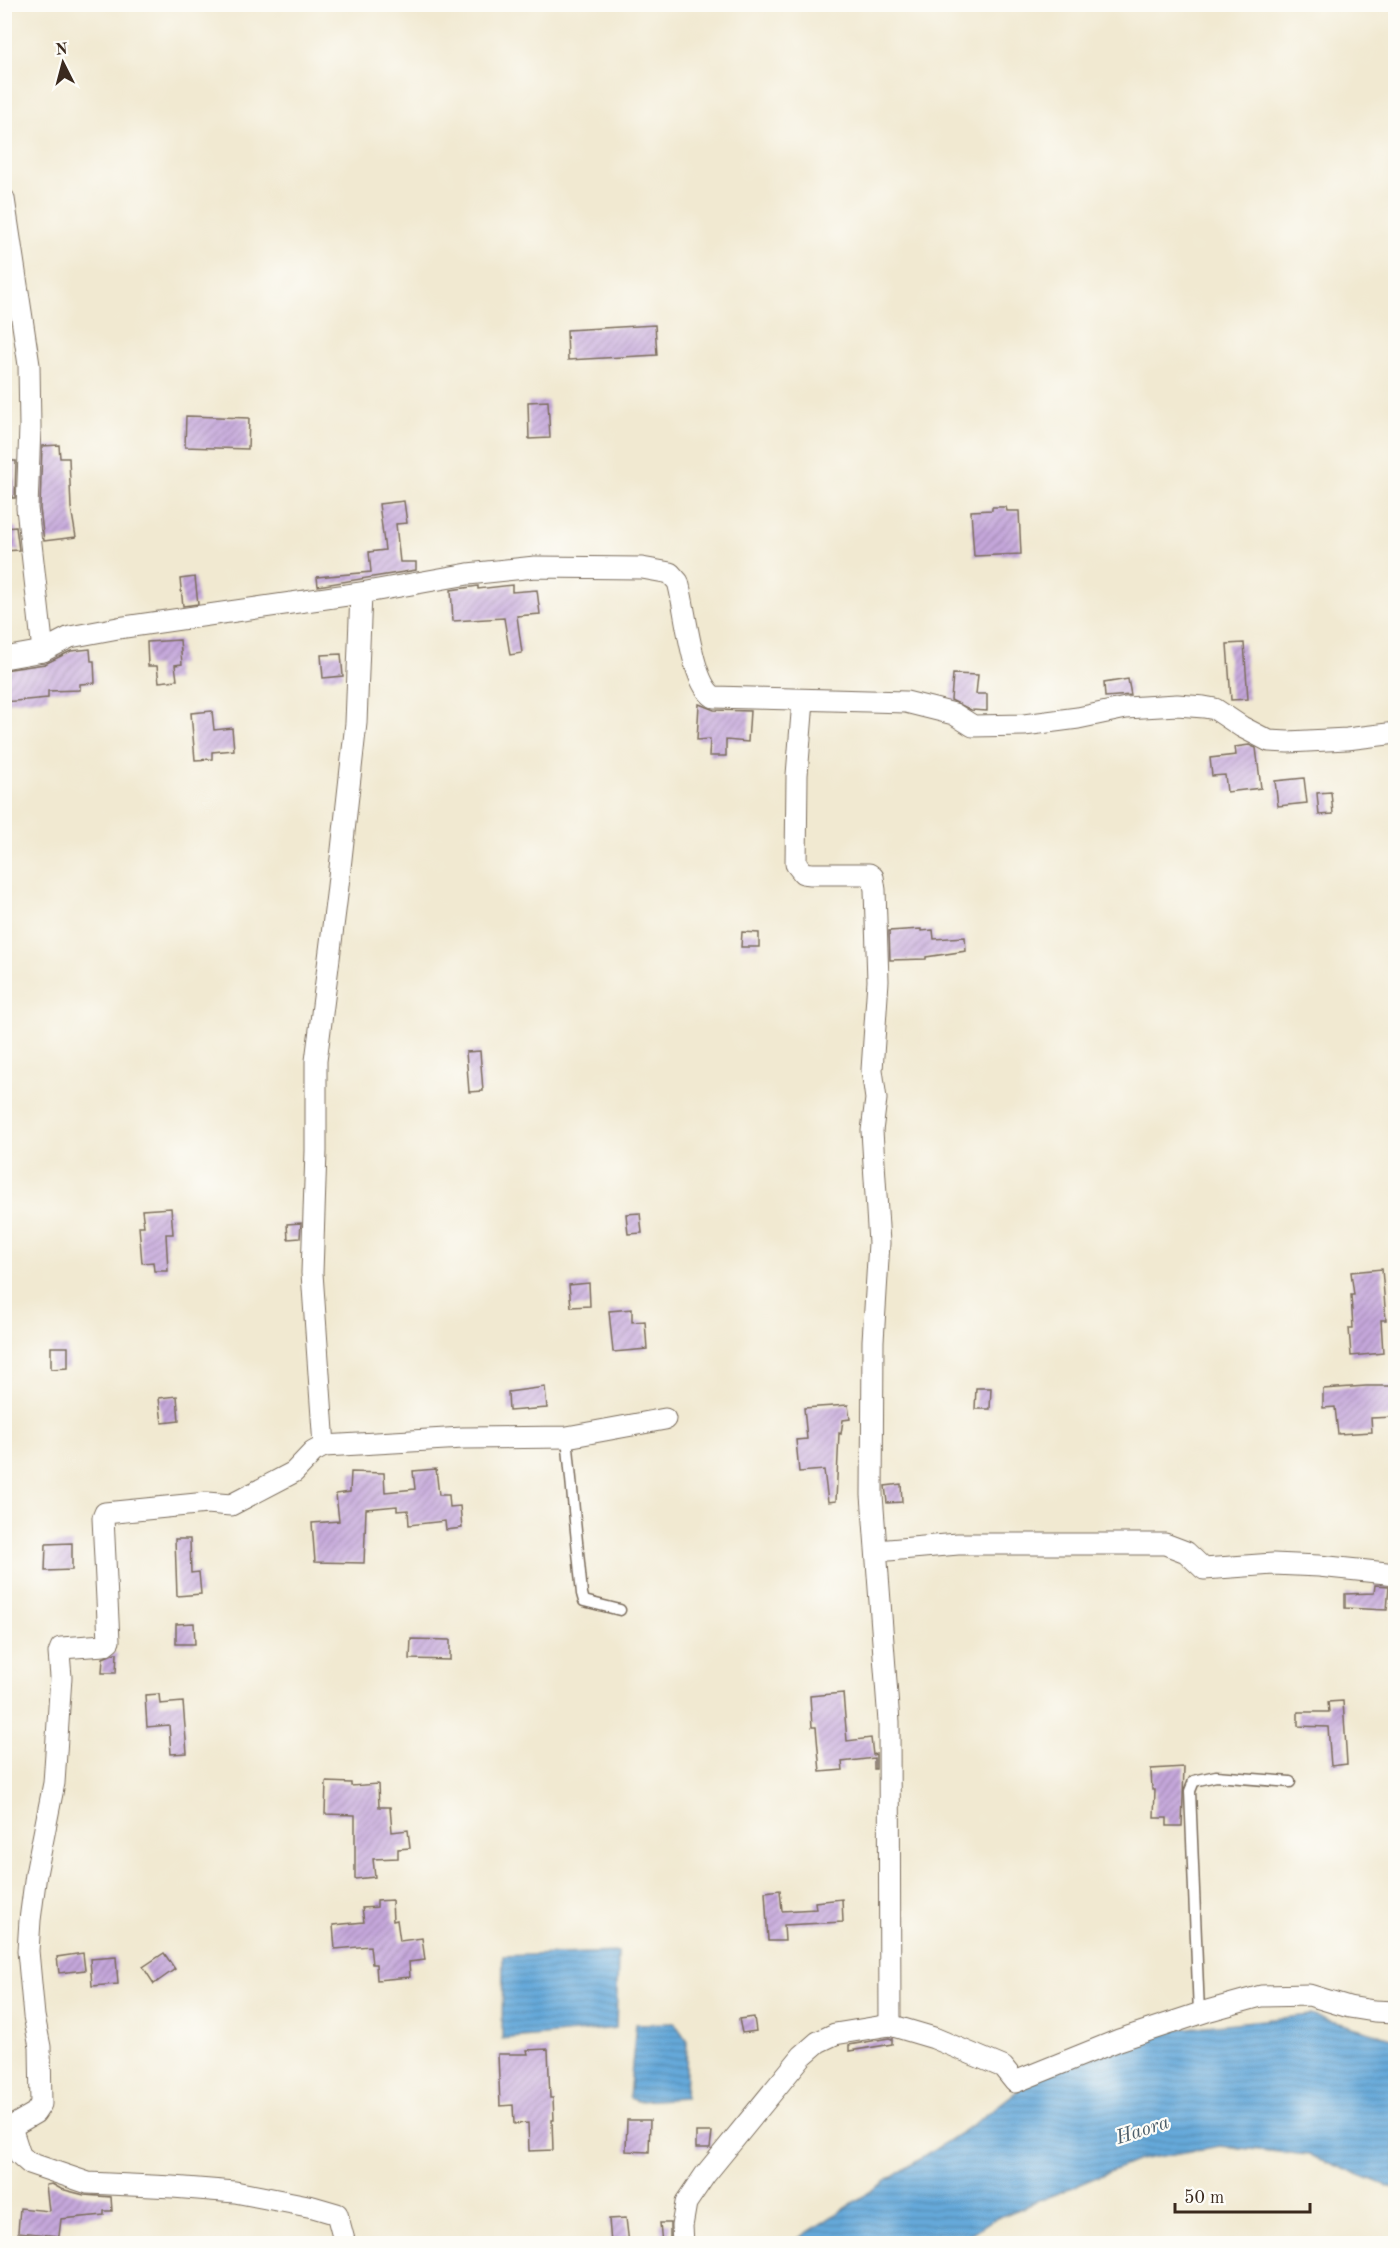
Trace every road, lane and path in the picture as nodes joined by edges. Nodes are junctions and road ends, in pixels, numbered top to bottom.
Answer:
1 (4, 199) edge
2 (361, 593) junction
3 (43, 651) junction
4 (4, 658) edge
5 (803, 701) junction
6 (1395, 733) edge
7 (665, 1419) dead end
8 (567, 1437) junction
9 (324, 1446) junction
10 (877, 1551) junction
11 (1395, 1574) edge
12 (620, 1610) dead end
13 (1290, 1782) dead end
14 (1395, 2012) edge
15 (1199, 2013) junction
16 (890, 2025) junction
17 (8, 2129) edge
18 (345, 2244) edge
19 (683, 2244) edge

1 - 3 street
2 - 3 street
2 - 5 street
2 - 9 street
3 - 4 street
5 - 6 street
5 - 10 street
7 - 8 street
8 - 9 street
8 - 12 lane
9 - 17 street
10 - 11 street
10 - 16 street
13 - 15 lane
14 - 15 street
15 - 16 street
16 - 19 street
17 - 18 street

